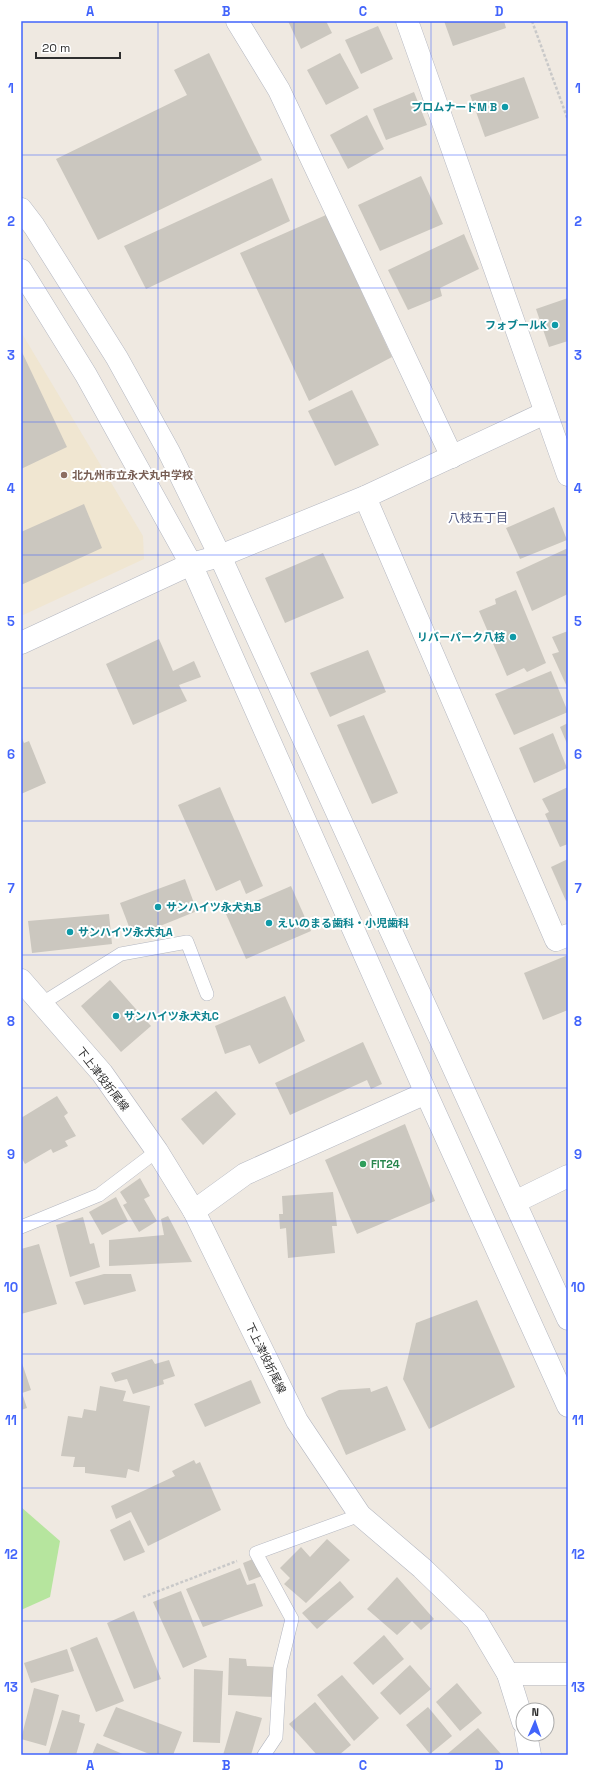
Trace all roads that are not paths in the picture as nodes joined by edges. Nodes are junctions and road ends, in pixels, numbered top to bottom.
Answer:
1 (237, 21) edge
2 (407, 21) edge
3 (21, 209) edge
4 (21, 270) edge
5 (545, 413) junction
6 (452, 457) junction
7 (568, 475) edge
8 (365, 496) junction
9 (220, 556) junction
10 (191, 564) junction
11 (21, 643) edge
12 (568, 935) edge
13 (21, 980) edge
14 (207, 994) dead end
15 (41, 1004) junction
16 (426, 1093) junction
17 (157, 1151) junction
18 (568, 1176) edge
19 (515, 1202) junction
20 (194, 1211) junction
21 (21, 1227) edge
22 (568, 1319) edge
23 (568, 1406) edge
24 (360, 1515) junction
25 (508, 1674) junction
26 (568, 1674) edge
27 (517, 1702) edge
28 (528, 1742) edge
29 (264, 1755) edge
30 (530, 1755) edge

1 - 6 street
2 - 5 street
3 - 9 street
4 - 10 street
5 - 6 street
5 - 7 street
6 - 8 street
8 - 9 street
8 - 12 street
9 - 10 street
9 - 19 street
10 - 11 street
10 - 16 street
13 - 15 street, 下上津役折尾線
14 - 15 lane
15 - 17 street, 下上津役折尾線
16 - 20 street
16 - 23 street
17 - 20 street, 下上津役折尾線
17 - 21 lane
18 - 19 street
19 - 22 street
20 - 24 street, 下上津役折尾線
24 - 25 street, 下上津役折尾線
24 - 29 lane
25 - 26 street
25 - 27 street, 下上津役折尾線
28 - 30 street

